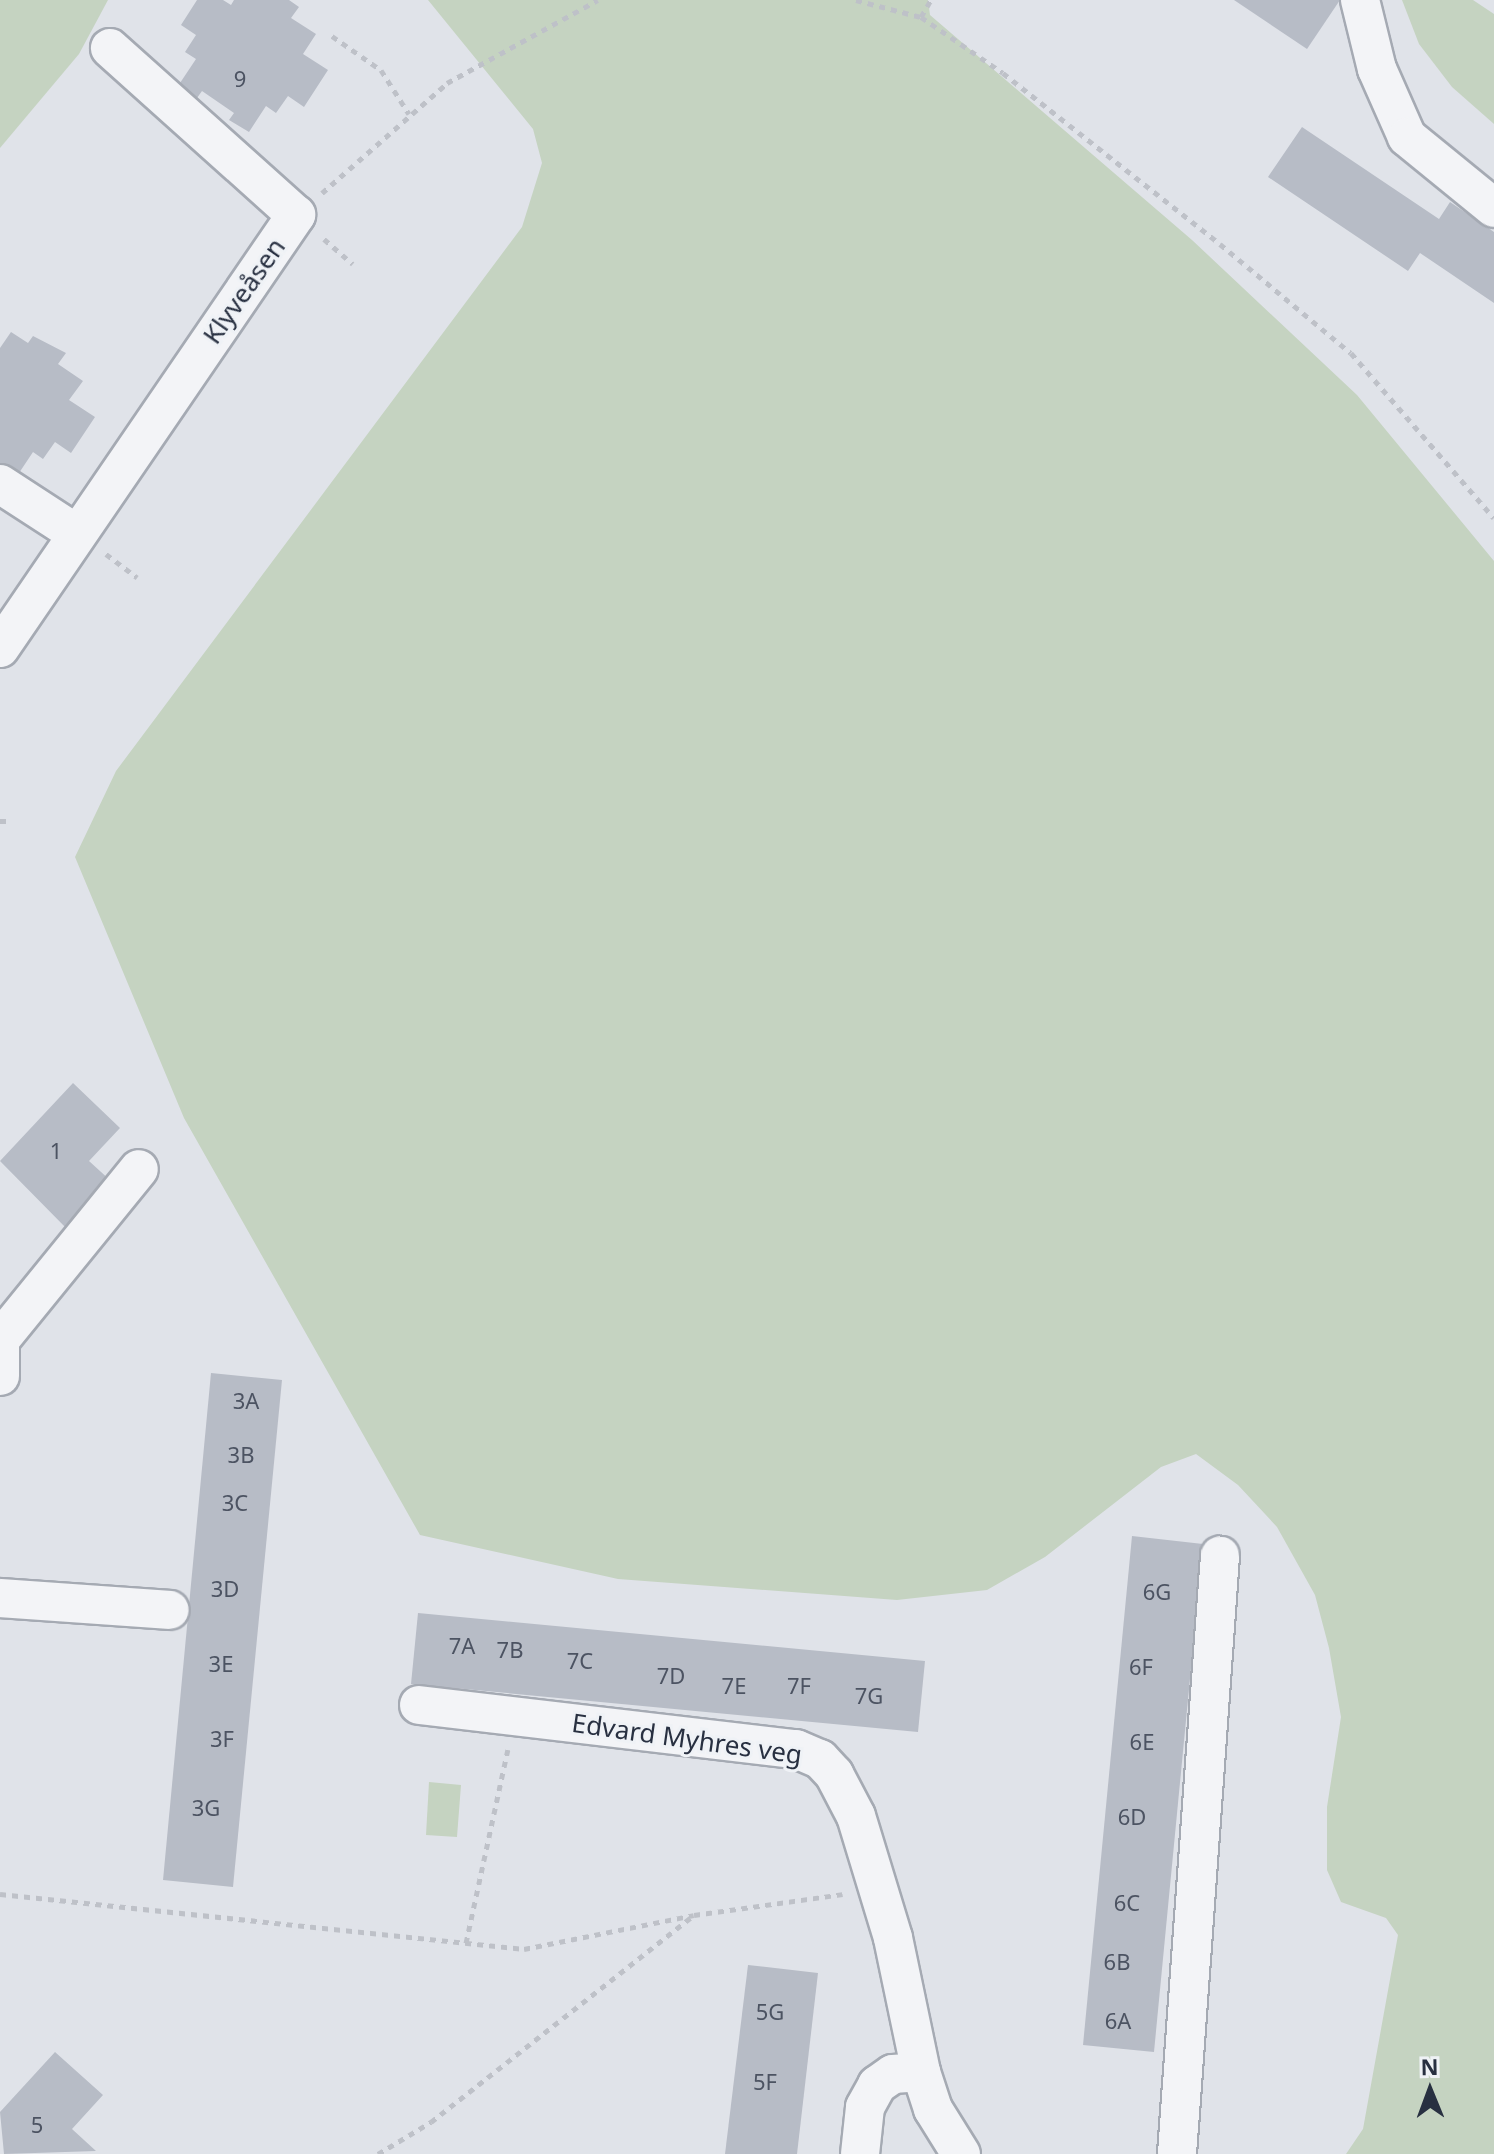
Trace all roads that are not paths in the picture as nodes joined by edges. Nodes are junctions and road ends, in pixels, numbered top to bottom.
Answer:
1 (1360, 0) edge
2 (110, 48) dead end
3 (1494, 208) edge
4 (0, 484) edge
5 (77, 534) junction
6 (0, 648) edge
7 (139, 1169) dead end
8 (0, 1338) edge
9 (0, 1376) edge
10 (1220, 1556) dead end
11 (0, 1598) edge
12 (170, 1610) dead end
13 (419, 1705) dead end
14 (921, 2072) junction
15 (860, 2154) edge
16 (961, 2154) edge
17 (1177, 2154) edge

1 - 3 street
2 - 5 street, Klyveåsen
4 - 5 street
5 - 6 street, Klyveåsen
7 - 8 street
8 - 9 street
10 - 17 street
11 - 12 street
13 - 14 street, Edvard Myhres veg
14 - 15 street
14 - 16 street, Edvard Myhres veg

